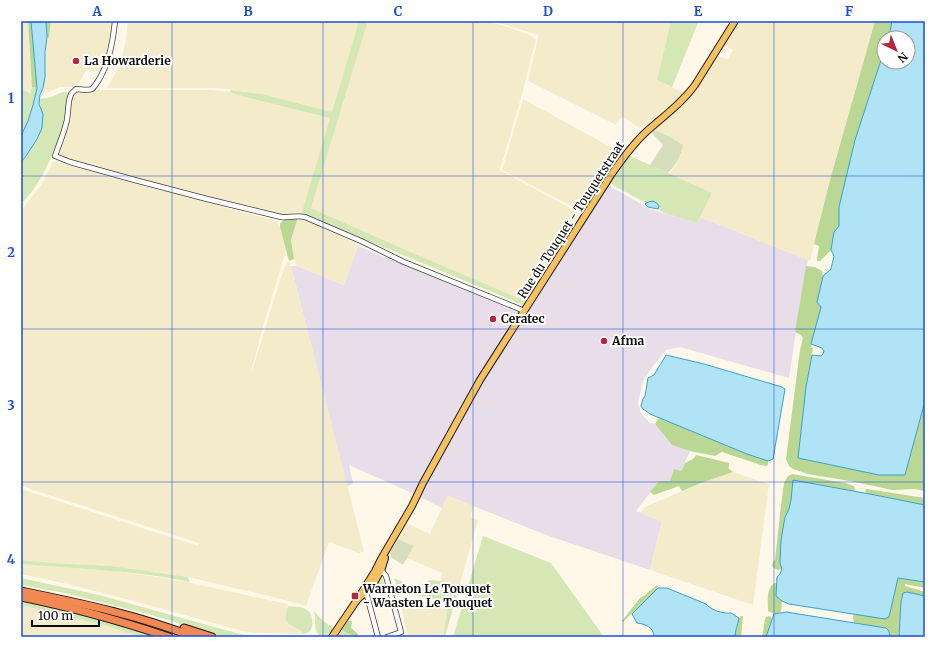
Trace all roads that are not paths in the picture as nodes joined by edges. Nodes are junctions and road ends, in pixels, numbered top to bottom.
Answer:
1 (115, 21) edge
2 (735, 21) edge
3 (524, 311) junction
4 (378, 571) junction
5 (21, 591) edge
6 (366, 592) junction
7 (21, 597) edge
8 (357, 598) junction
9 (161, 625) junction
10 (394, 636) edge
11 (169, 637) edge
12 (194, 637) edge
13 (212, 637) edge
14 (332, 637) edge
15 (378, 637) edge
16 (387, 637) edge

1 - 3 street
2 - 3 main road, Rue du Touquet - Touquetstraat
3 - 4 main road, Rue du Touquet - Touquetstraat
4 - 6 main road, Rue du Touquet - Touquetstraat
4 - 8 main road, Rue du Touquet - Touquetstraat
4 - 10 street
5 - 9 highway
6 - 8 main road, Rue du Touquet - Touquetstraat
6 - 15 street
7 - 11 highway
8 - 14 main road, Rue du Touquet - Touquetstraat
9 - 12 highway
9 - 13 highway
10 - 16 street

